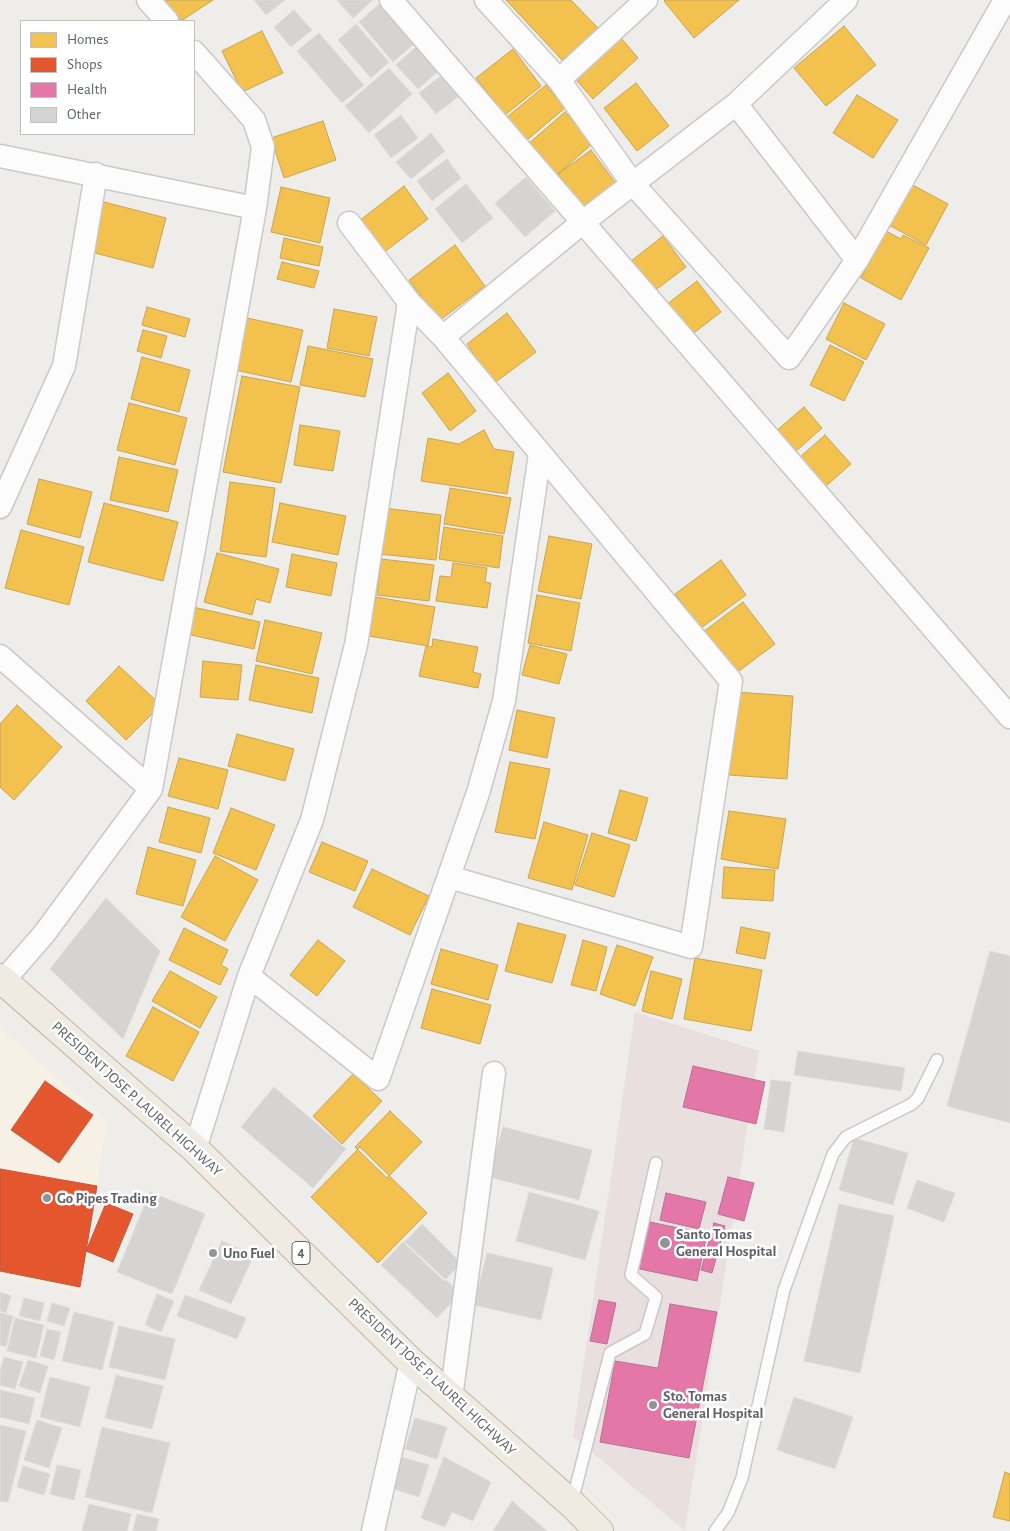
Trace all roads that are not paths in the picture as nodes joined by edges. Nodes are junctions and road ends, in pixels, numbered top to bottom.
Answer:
1 (148, 0) edge
2 (391, 0) edge
3 (486, 0) edge
4 (846, 0) edge
5 (1005, 0) edge
6 (642, 1) edge
7 (166, 20) edge
8 (195, 53) edge
9 (559, 80) junction
10 (736, 104) junction
11 (0, 156) edge
12 (96, 174) junction
13 (633, 184) junction
14 (255, 208) junction
15 (583, 222) junction
16 (349, 223) dead end
17 (857, 260) junction
18 (409, 302) junction
19 (443, 337) junction
20 (540, 453) junction
21 (0, 507) edge
22 (0, 656) edge
23 (1010, 717) edge
24 (151, 789) junction
25 (448, 876) junction
26 (249, 976) junction
27 (2, 979) edge
28 (936, 1060) dead end
29 (494, 1073) dead end
30 (195, 1149) junction
31 (656, 1163) dead end
32 (411, 1362) junction
33 (452, 1398) junction
34 (572, 1504) junction
35 (372, 1531) edge
36 (599, 1531) edge
37 (715, 1531) edge

1 - 7 street
2 - 15 street
3 - 9 street
4 - 10 street
5 - 17 street
6 - 9 street
8 - 14 street
9 - 13 street
10 - 13 street
10 - 17 street
11 - 12 street
12 - 14 street
12 - 21 street
13 - 15 street
13 - 17 street
14 - 24 street
15 - 19 street
15 - 23 street
16 - 18 street
18 - 19 street
18 - 26 street
19 - 20 street
20 - 25 street
20 - 25 street
22 - 24 street
24 - 27 street
25 - 26 street
26 - 30 street
27 - 30 highway, PRESIDENT JOSE P. LAUREL HIGHWAY / 4
28 - 37 lane
29 - 33 street
30 - 32 highway, PRESIDENT JOSE P. LAUREL HIGHWAY / 4
31 - 34 lane
32 - 33 highway, PRESIDENT JOSE P. LAUREL HIGHWAY / 4
32 - 35 street
33 - 34 highway, PRESIDENT JOSE P. LAUREL HIGHWAY / 4
34 - 36 highway, PRESIDENT JOSE P. LAUREL HIGHWAY / 4

